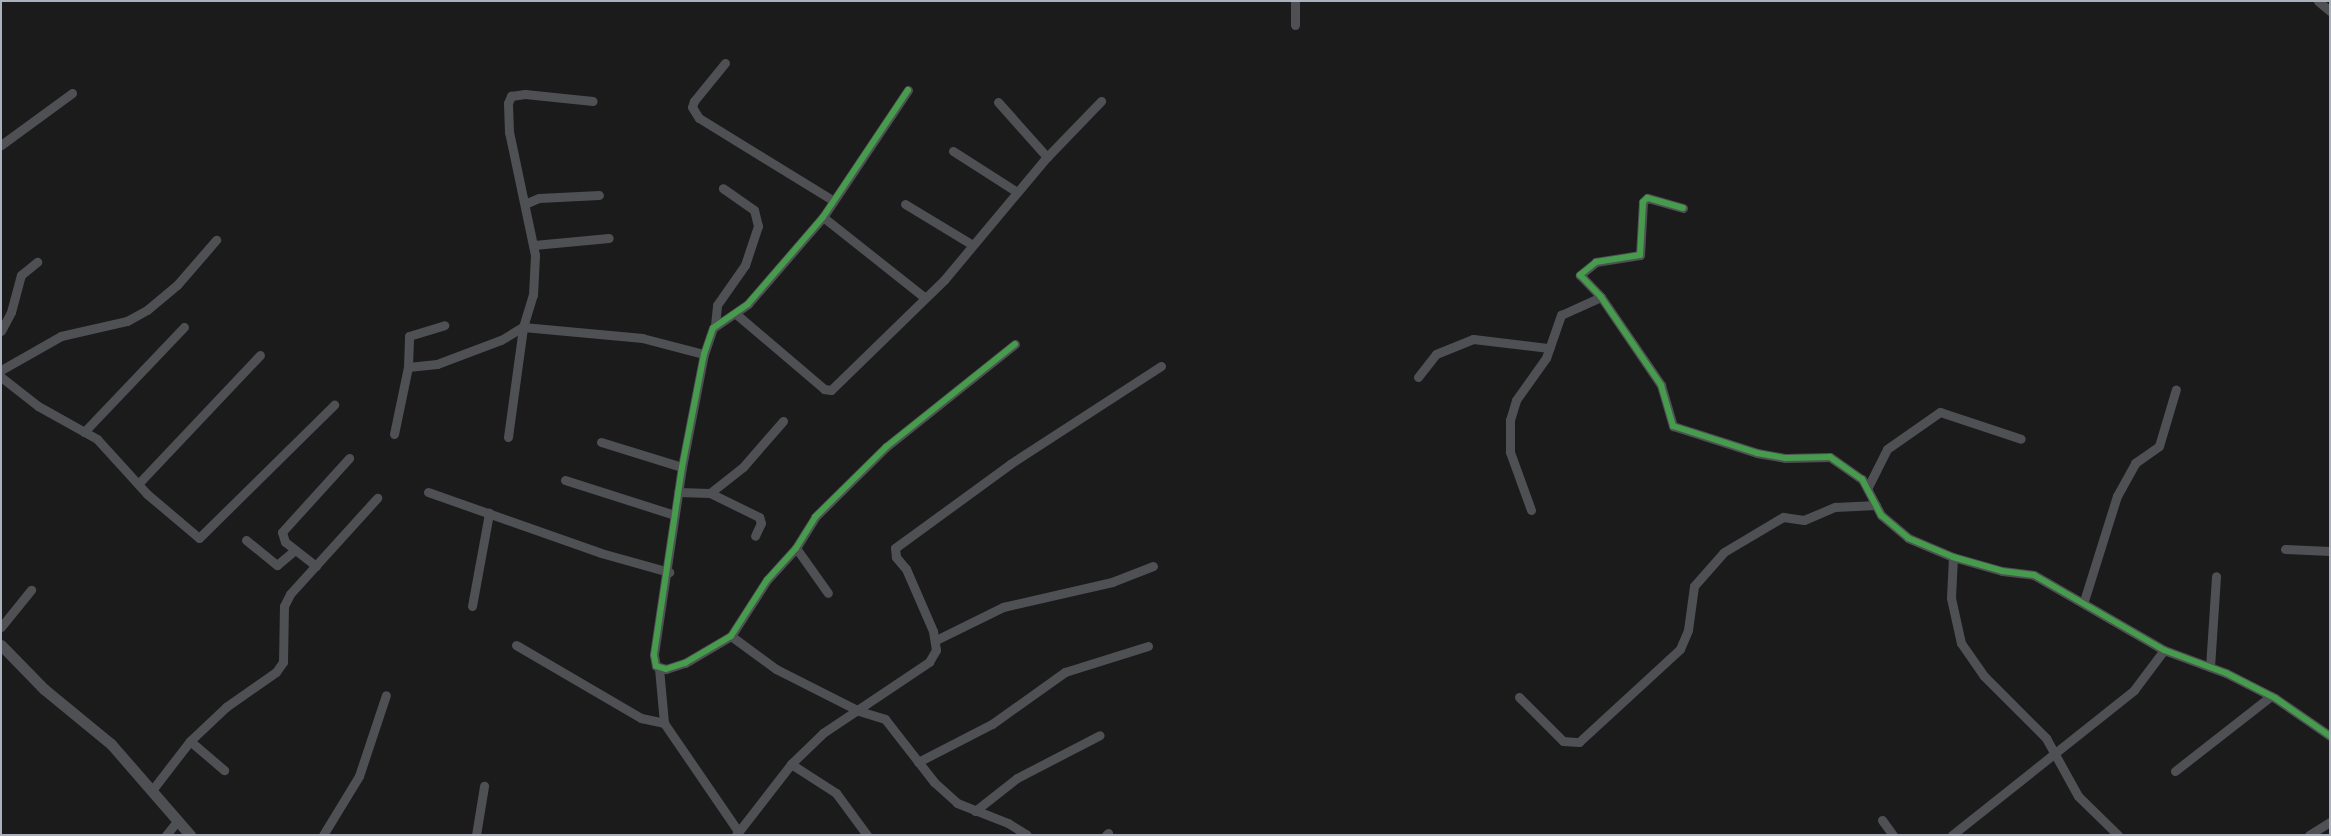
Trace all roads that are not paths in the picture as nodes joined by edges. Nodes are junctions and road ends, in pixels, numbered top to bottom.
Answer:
1 (1295, 1) edge
2 (2318, 1) edge
3 (2330, 11) edge
4 (1295, 25) dead end
5 (725, 63) dead end
6 (908, 90) dead end
7 (72, 93) dead end
8 (593, 101) dead end
9 (1101, 101) dead end
10 (998, 102) dead end
11 (1, 145) edge
12 (953, 151) dead end
13 (1047, 157) junction
14 (723, 188) dead end
15 (1017, 192) junction
16 (599, 195) dead end
17 (834, 202) junction
18 (527, 203) junction
19 (905, 204) dead end
20 (1683, 208) dead end
21 (823, 217) junction
22 (609, 238) dead end
23 (216, 240) dead end
24 (971, 244) junction
25 (534, 245) junction
26 (37, 262) dead end
27 (924, 297) junction
28 (1601, 297) junction
29 (736, 314) junction
30 (444, 325) dead end
31 (716, 325) junction
32 (184, 327) dead end
33 (523, 327) junction
34 (1, 331) edge
35 (1015, 344) dead end
36 (1549, 348) junction
37 (704, 354) junction
38 (260, 355) dead end
39 (1162, 366) dead end
40 (408, 368) junction
41 (1, 370) edge
42 (1, 376) edge
43 (1418, 377) dead end
44 (2176, 389) dead end
45 (334, 405) dead end
46 (783, 421) dead end
47 (84, 432) junction
48 (394, 434) dead end
49 (508, 437) dead end
50 (2021, 440) dead end
51 (601, 442) dead end
52 (350, 458) dead end
53 (682, 467) junction
54 (565, 480) dead end
55 (139, 483) junction
56 (1868, 487) junction
57 (428, 492) dead end
58 (678, 492) junction
59 (710, 493) junction
60 (377, 498) dead end
61 (1876, 505) junction
62 (1531, 510) dead end
63 (489, 513) junction
64 (675, 515) junction
65 (755, 536) dead end
66 (246, 540) dead end
67 (796, 548) junction
68 (2285, 549) dead end
69 (295, 550) junction
70 (2330, 551) edge
71 (1953, 557) junction
72 (316, 566) junction
73 (1153, 566) dead end
74 (669, 572) junction
75 (2216, 576) dead end
76 (30, 590) dead end
77 (828, 592) dead end
78 (2084, 601) junction
79 (472, 606) dead end
80 (1, 627) edge
81 (731, 636) junction
82 (936, 640) junction
83 (1, 645) edge
84 (516, 645) dead end
85 (1148, 646) dead end
86 (2164, 650) junction
87 (2210, 667) junction
88 (659, 668) junction
89 (386, 695) dead end
90 (2271, 696) junction
91 (1519, 697) dead end
92 (859, 711) junction
93 (664, 723) junction
94 (1100, 735) dead end
95 (2330, 736) edge
96 (190, 741) junction
97 (2053, 750) junction
98 (918, 762) junction
99 (790, 764) junction
100 (224, 770) dead end
101 (2175, 771) dead end
102 (484, 786) dead end
103 (152, 789) junction
104 (975, 811) junction
105 (178, 820) junction
106 (1882, 820) dead end
107 (2330, 822) edge
108 (737, 833) edge
109 (166, 835) edge
110 (190, 835) edge
111 (323, 835) edge
112 (476, 835) edge
113 (867, 835) edge
114 (1027, 835) edge
115 (1893, 835) edge
116 (1952, 835) edge
117 (2118, 835) edge
118 (2308, 835) edge

1 - 4 street
2 - 3 street
5 - 17 street
6 - 17 street
7 - 11 street
8 - 18 street
9 - 13 street
10 - 13 street
12 - 15 street
13 - 15 street
14 - 31 street
15 - 24 street
16 - 18 street
17 - 21 street
18 - 25 street
19 - 24 street
20 - 28 street
21 - 27 street
21 - 29 street
22 - 25 street
23 - 41 street
24 - 27 street
25 - 33 street
26 - 34 street
27 - 29 street
28 - 36 street
28 - 56 street
29 - 31 street
30 - 40 street
31 - 37 street
32 - 47 street
33 - 37 street
33 - 40 street
33 - 49 street
35 - 67 street
36 - 43 street
36 - 62 street
37 - 53 street
38 - 55 street
39 - 82 street
40 - 48 street
42 - 47 street
44 - 78 street
45 - 55 street
46 - 59 street
47 - 55 street
50 - 56 street
51 - 53 street
52 - 69 street
53 - 58 street
54 - 64 street
56 - 61 street
57 - 63 street
58 - 59 street
58 - 64 street
59 - 65 street
60 - 72 street
61 - 71 street
61 - 91 street
63 - 74 street
63 - 79 street
64 - 74 street
66 - 69 street
67 - 77 street
67 - 81 street
68 - 70 street
69 - 72 street
71 - 78 street
71 - 97 street
72 - 96 street
73 - 82 street
74 - 88 street
75 - 87 street
76 - 80 street
78 - 86 street
81 - 88 street
81 - 92 street
82 - 92 street
83 - 103 street
84 - 93 street
85 - 98 street
86 - 87 street
86 - 97 street
87 - 90 street
88 - 93 street
89 - 111 street
90 - 95 street
90 - 101 street
92 - 98 street
92 - 99 street
93 - 108 street
94 - 104 street
96 - 100 street
96 - 103 street
97 - 116 street
97 - 117 street
98 - 104 street
99 - 108 street
99 - 113 street
102 - 112 street
103 - 105 street
104 - 114 street
105 - 109 street
105 - 110 street
106 - 115 street
107 - 118 street

